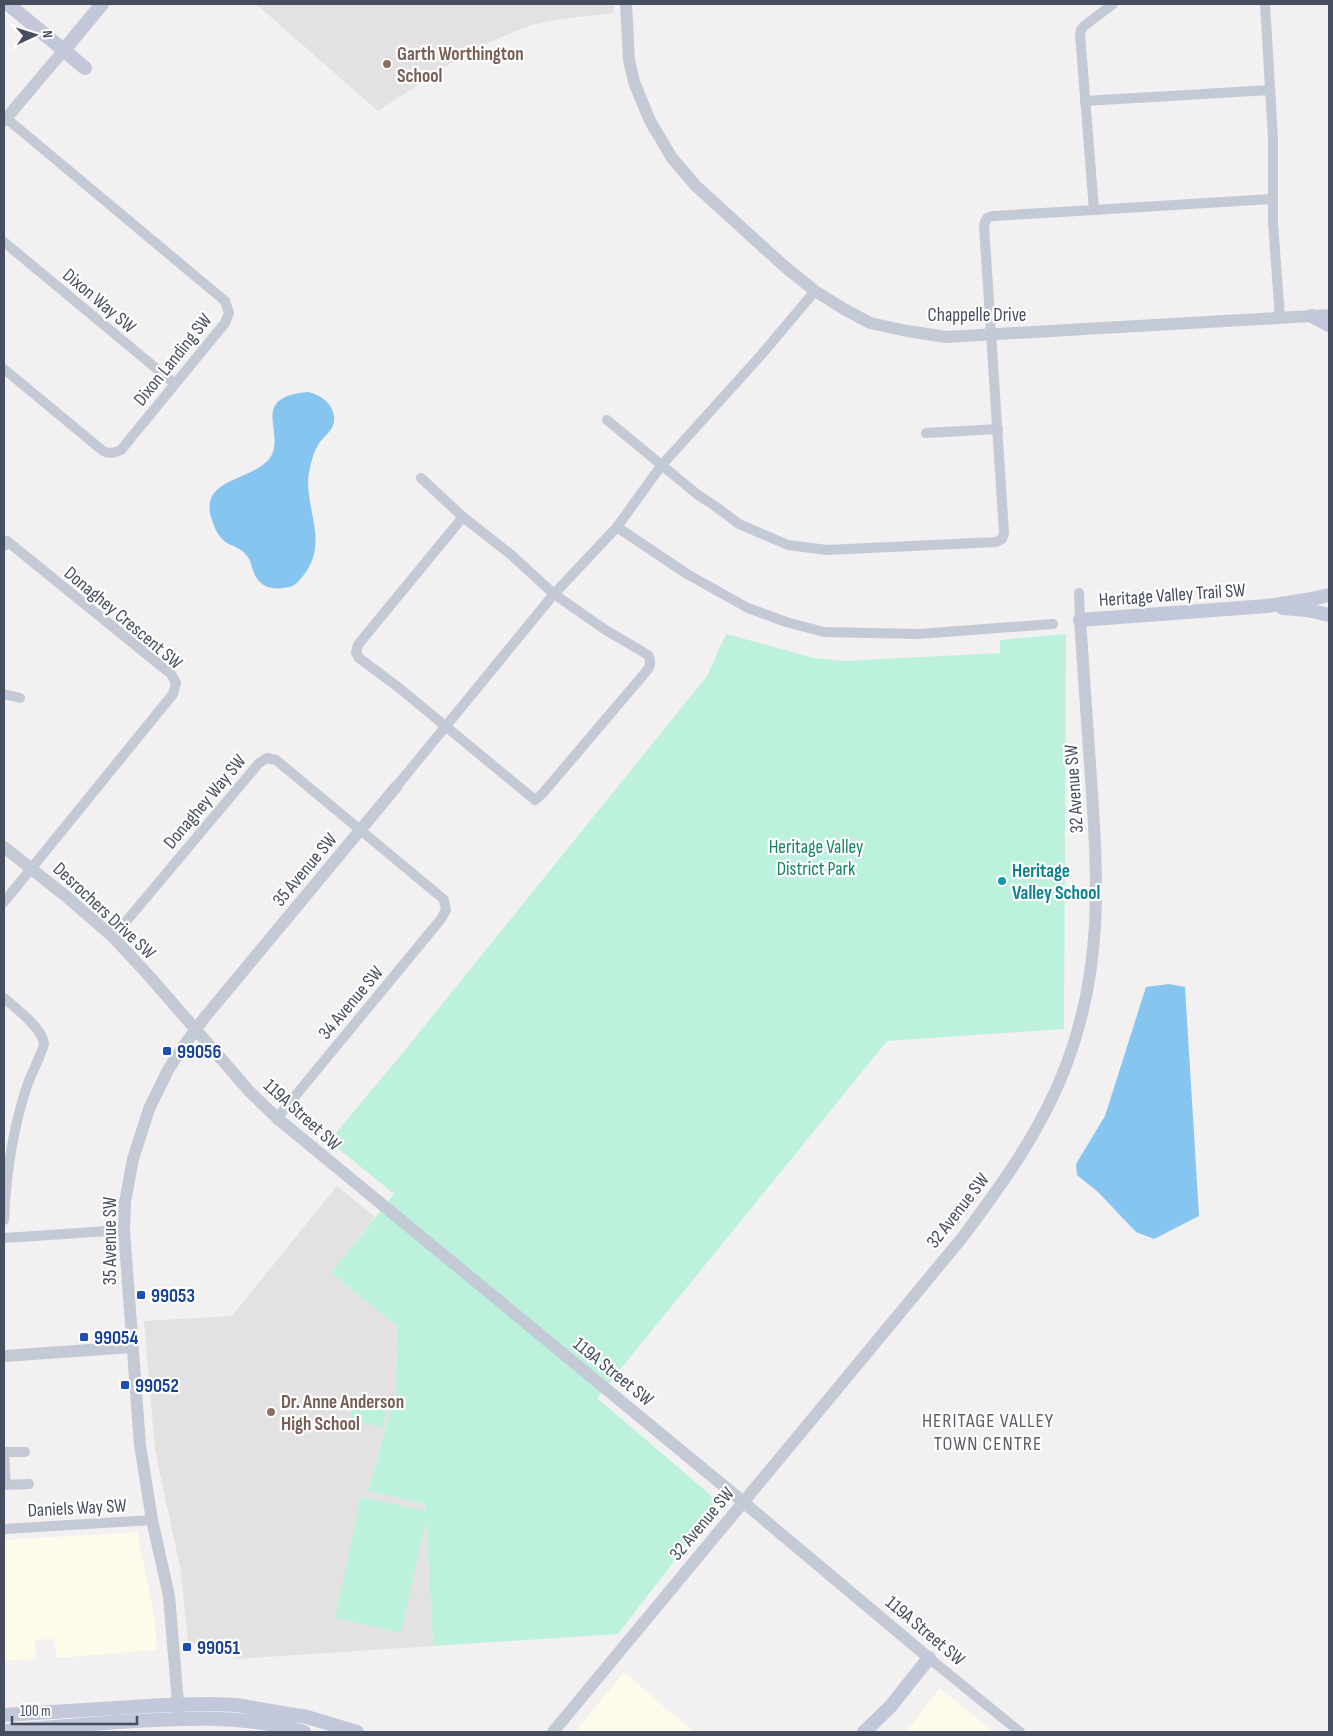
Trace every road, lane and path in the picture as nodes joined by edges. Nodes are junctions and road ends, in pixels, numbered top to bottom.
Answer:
1 (8, 4) edge
2 (102, 4) edge
3 (626, 4) edge
4 (1113, 4) edge
5 (1265, 4) edge
6 (64, 50) junction
7 (85, 68) dead end
8 (1270, 90) junction
9 (1085, 102) junction
10 (5, 119) edge
11 (1272, 199) junction
12 (1094, 210) junction
13 (4, 242) edge
14 (815, 291) junction
15 (1329, 315) edge
16 (1312, 316) junction
17 (1280, 318) junction
18 (1329, 326) edge
19 (992, 335) junction
20 (4, 369) edge
21 (175, 384) junction
22 (607, 420) dead end
23 (998, 429) junction
24 (926, 433) dead end
25 (661, 466) junction
26 (421, 478) dead end
27 (463, 517) junction
28 (617, 527) junction
29 (5, 542) edge
30 (1079, 593) dead end
31 (554, 594) junction
32 (1329, 595) edge
33 (1267, 606) junction
34 (1329, 615) edge
35 (1080, 620) junction
36 (1053, 624) dead end
37 (4, 694) edge
38 (20, 698) dead end
39 (446, 728) junction
40 (396, 787) joint
41 (360, 830) junction
42 (4, 847) edge
43 (32, 868) junction
44 (4, 902) edge
45 (446, 905) joint
46 (113, 937) junction
47 (4, 998) edge
48 (196, 1029) junction
49 (277, 1118) junction
50 (4, 1220) edge
51 (124, 1230) junction
52 (4, 1238) edge
53 (132, 1347) junction
54 (4, 1356) edge
55 (25, 1452) dead end
56 (29, 1484) dead end
57 (5, 1485) edge
58 (743, 1502) junction
59 (152, 1520) junction
60 (4, 1529) edge
61 (929, 1658) junction
62 (890, 1707) junction
63 (179, 1711) junction
64 (4, 1715) edge
65 (4, 1731) edge
66 (304, 1732) edge
67 (356, 1732) edge
68 (553, 1732) edge
69 (864, 1732) edge
70 (874, 1732) edge
71 (1020, 1732) edge

1 - 6 main road
2 - 6 main road
3 - 14 street, Chappelle Drive
4 - 9 street
5 - 8 street
6 - 7 main road
6 - 10 street
8 - 9 street
8 - 11 street
9 - 12 street
10 - 21 street, Dixon Landing SW
11 - 12 street
11 - 17 street
12 - 19 street
13 - 21 street, Dixon Way SW
14 - 19 street, Chappelle Drive
14 - 25 street
15 - 16 street, Chappelle Drive
16 - 17 street, Chappelle Drive
16 - 18 main road
17 - 19 street, Chappelle Drive
19 - 23 street
20 - 21 street, Dixon Landing SW
22 - 25 street
23 - 24 street
23 - 25 street
25 - 28 street
26 - 27 street
27 - 31 street
27 - 39 street
28 - 31 street
28 - 36 street
29 - 43 street, Donaghey Crescent SW
30 - 35 street, 32 Avenue SW
31 - 39 street
31 - 39 street
32 - 33 main road, Heritage Valley Trail SW
33 - 34 main road, Heritage Valley Trail SW
33 - 35 main road, Heritage Valley Trail SW
35 - 58 street, 32 Avenue SW
37 - 38 street
39 - 40 street
40 - 41 street, 35 Avenue SW
41 - 45 street, Donaghey Way SW
41 - 46 street, Donaghey Way SW
41 - 48 street, 35 Avenue SW
42 - 43 street, Desrochers Drive SW
43 - 44 street
43 - 46 street, Desrochers Drive SW
45 - 49 street, 34 Avenue SW
46 - 48 street, Desrochers Drive SW
47 - 50 street
48 - 49 street, 119A Street SW
48 - 51 street, 35 Avenue SW
49 - 58 street, 119A Street SW
51 - 52 street
51 - 53 street, 35 Avenue SW
53 - 54 street
53 - 59 street, 35 Avenue SW
55 - 57 street
56 - 57 street
58 - 61 street, 119A Street SW
58 - 68 street, 32 Avenue SW
59 - 60 street, Daniels Way SW
59 - 63 street, 35 Avenue SW
61 - 62 main road
61 - 71 street, 119A Street SW
62 - 69 main road
62 - 70 main road
63 - 64 main road
63 - 65 main road
63 - 66 main road
63 - 67 main road

